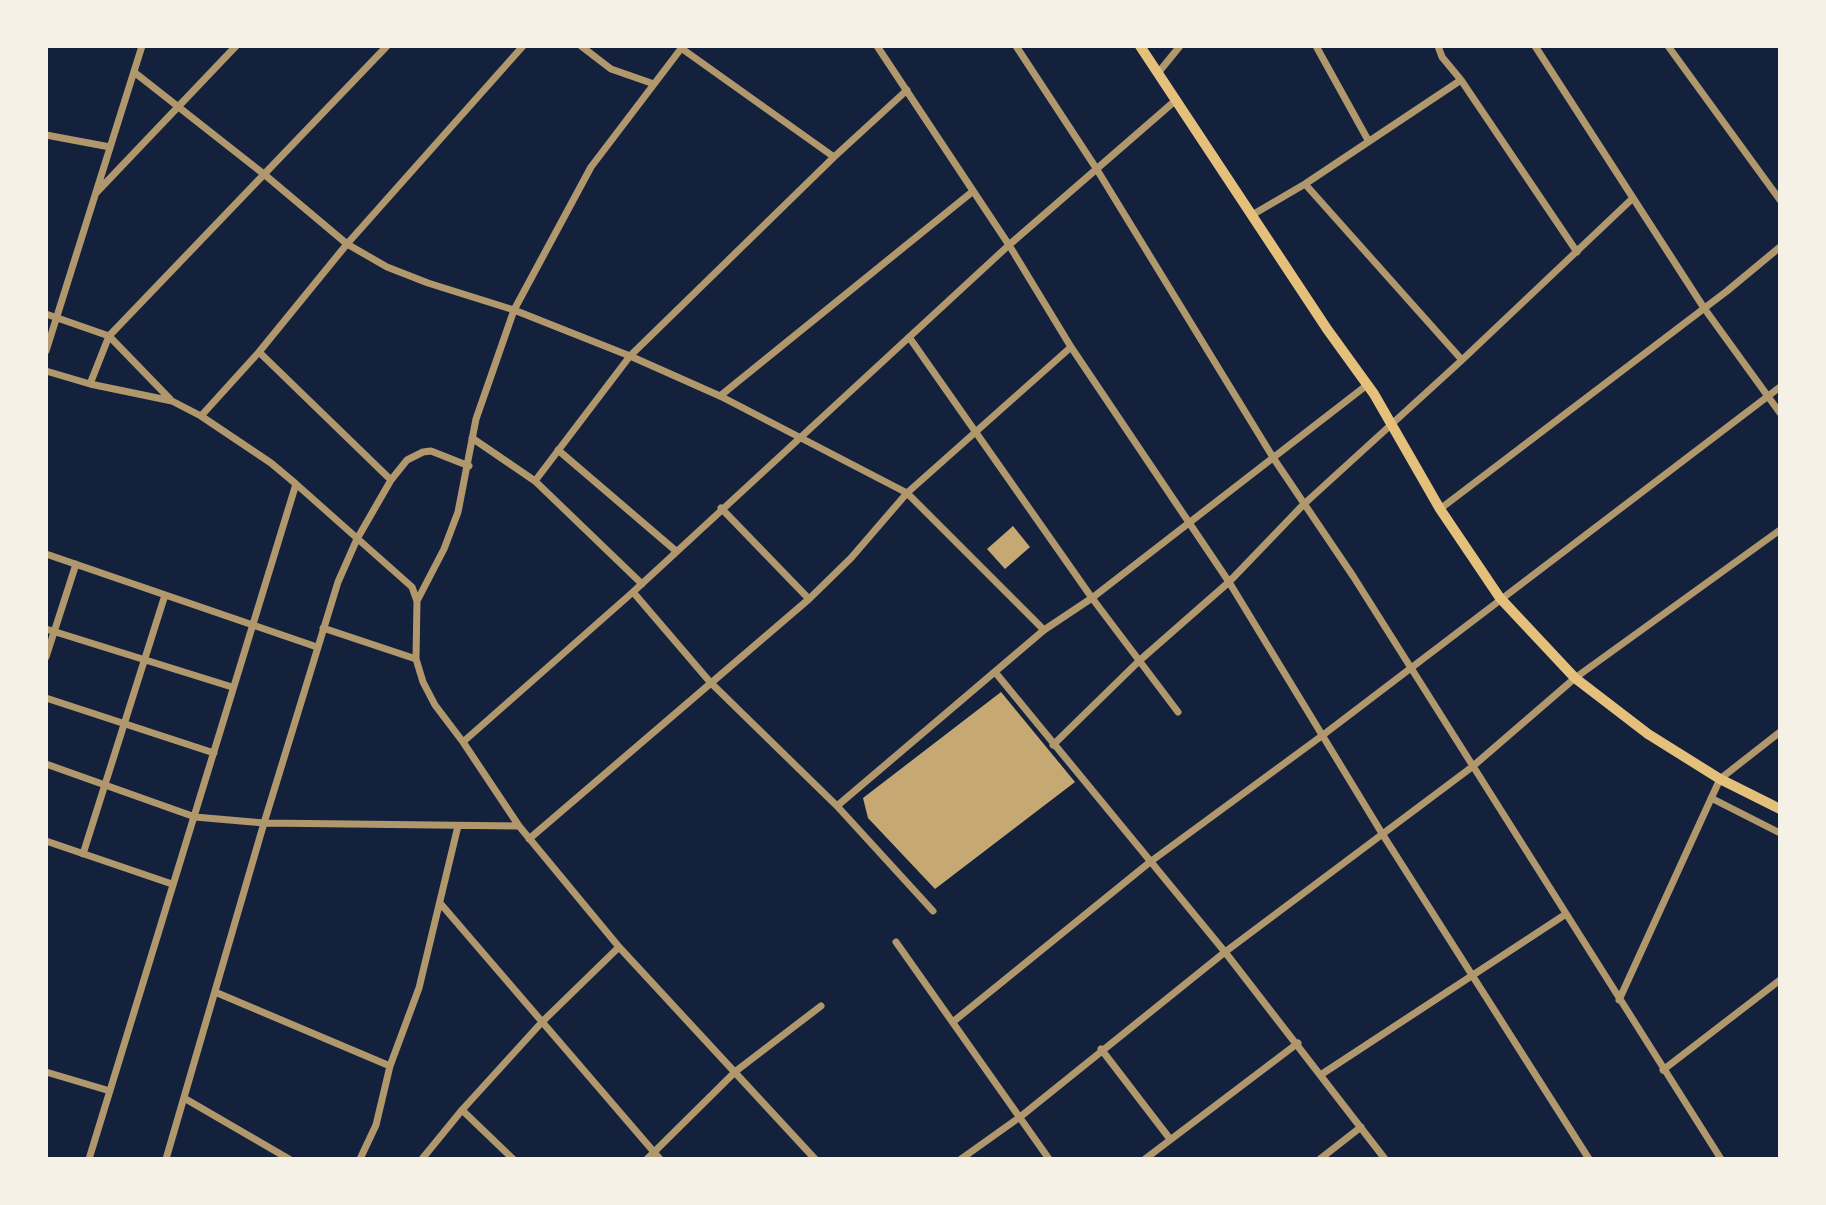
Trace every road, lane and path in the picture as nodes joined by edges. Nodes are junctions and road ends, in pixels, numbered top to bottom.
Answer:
1 (142, 46) edge
2 (236, 46) edge
3 (387, 46) edge
4 (523, 46) edge
5 (581, 46) edge
6 (877, 46) edge
7 (1016, 46) edge
8 (1140, 46) edge
9 (1180, 46) edge
10 (1316, 46) edge
11 (1438, 46) edge
12 (1535, 46) edge
13 (1668, 46) edge
14 (682, 47) edge
15 (134, 72) junction
16 (1158, 73) junction
17 (1461, 80) junction
18 (654, 84) junction
19 (907, 90) junction
20 (1176, 100) junction
21 (178, 106) junction
22 (46, 135) edge
23 (1368, 140) junction
24 (110, 147) junction
25 (834, 157) junction
26 (1096, 168) junction
27 (265, 175) junction
28 (1305, 184) junction
29 (972, 192) junction
30 (95, 194) junction
31 (1633, 198) junction
32 (1780, 200) edge
33 (1252, 215) junction
34 (347, 244) junction
35 (1009, 245) junction
36 (1780, 247) edge
37 (1577, 252) junction
38 (1704, 308) junction
39 (514, 310) junction
40 (46, 314) edge
41 (57, 317) junction
42 (109, 336) junction
43 (909, 337) junction
44 (1071, 347) junction
45 (46, 351) edge
46 (259, 352) junction
47 (630, 356) junction
48 (1462, 360) junction
49 (46, 371) edge
50 (90, 384) junction
51 (1367, 385) junction
52 (1780, 387) edge
53 (720, 396) junction
54 (1769, 396) junction
55 (172, 401) junction
56 (1780, 413) edge
57 (201, 416) junction
58 (1393, 425) junction
59 (976, 435) junction
60 (800, 437) junction
61 (472, 438) junction
62 (558, 450) junction
63 (1274, 459) junction
64 (469, 466) junction
65 (391, 480) junction
66 (535, 481) junction
67 (296, 484) junction
68 (907, 493) junction
69 (1303, 505) junction
70 (721, 508) junction
71 (1440, 509) junction
72 (1189, 523) junction
73 (1780, 530) edge
74 (357, 539) junction
75 (676, 551) junction
76 (46, 554) edge
77 (76, 564) junction
78 (1229, 582) junction
79 (642, 584) junction
80 (633, 592) junction
81 (165, 595) junction
82 (1092, 598) junction
83 (1500, 598) junction
84 (809, 599) junction
85 (417, 601) junction
86 (253, 625) junction
87 (323, 628) junction
88 (1044, 630) junction
89 (50, 631) edge
90 (317, 647) junction
91 (46, 657) edge
92 (416, 659) junction
93 (144, 661) junction
94 (1139, 661) junction
95 (1411, 667) junction
96 (995, 672) junction
97 (1575, 678) junction
98 (710, 682) junction
99 (232, 687) junction
100 (46, 698) edge
101 (1178, 712) dead end
102 (125, 724) junction
103 (1780, 732) edge
104 (1323, 735) junction
105 (463, 742) junction
106 (1053, 745) junction
107 (214, 753) junction
108 (46, 764) edge
109 (1472, 767) junction
110 (1720, 779) junction
111 (105, 785) junction
112 (1711, 798) junction
113 (837, 806) junction
114 (1780, 809) edge
115 (195, 817) junction
116 (264, 823) junction
117 (458, 826) junction
118 (519, 826) junction
119 (1780, 833) edge
120 (1383, 835) junction
121 (529, 839) junction
122 (46, 841) edge
123 (83, 854) junction
124 (1150, 862) junction
125 (172, 884) junction
126 (440, 902) junction
127 (933, 911) dead end
128 (1566, 914) junction
129 (896, 942) dead end
130 (619, 947) junction
131 (1225, 952) junction
132 (1473, 975) junction
133 (1780, 980) edge
134 (215, 992) junction
135 (1619, 1000) junction
136 (821, 1006) dead end
137 (954, 1021) junction
138 (542, 1022) junction
139 (1298, 1043) junction
140 (1101, 1049) junction
141 (390, 1066) junction
142 (1663, 1070) junction
143 (736, 1071) junction
144 (46, 1072) edge
145 (1322, 1074) junction
146 (110, 1091) junction
147 (184, 1098) junction
148 (462, 1110) junction
149 (1020, 1117) junction
150 (1361, 1127) junction
151 (1170, 1139) junction
152 (657, 1156) edge
153 (89, 1159) edge
154 (166, 1159) edge
155 (289, 1159) edge
156 (360, 1159) edge
157 (422, 1159) edge
158 (513, 1159) edge
159 (647, 1159) edge
160 (815, 1159) edge
161 (961, 1159) edge
162 (1049, 1159) edge
163 (1145, 1159) edge
164 (1320, 1159) edge
165 (1385, 1159) edge
166 (1589, 1159) edge
167 (1721, 1159) edge

1 - 15 street
2 - 21 street
3 - 27 street
4 - 34 street
5 - 18 street
6 - 19 street
7 - 26 street
8 - 16 main road
9 - 16 street
10 - 23 street
11 - 17 street
12 - 31 street
13 - 32 street
14 - 18 street
14 - 25 street
15 - 21 street
15 - 24 street
16 - 20 main road
17 - 23 street
17 - 37 street
18 - 39 street
19 - 25 street
19 - 29 street
20 - 26 street
20 - 33 main road
21 - 27 street
21 - 30 street
22 - 24 street
23 - 28 street
24 - 30 street
25 - 47 street
26 - 35 street
26 - 63 street
27 - 34 street
27 - 42 street
28 - 33 street
28 - 48 street
29 - 35 street
29 - 53 street
30 - 41 street
31 - 37 street
31 - 38 street
33 - 51 main road
34 - 39 street
34 - 46 street
35 - 43 street
35 - 44 street
36 - 38 street
37 - 48 street
38 - 54 street
38 - 71 street
39 - 47 street
39 - 61 street
40 - 41 street
41 - 42 street
41 - 45 street
42 - 50 street
42 - 55 street
43 - 59 street
43 - 60 street
44 - 59 street
44 - 72 street
46 - 57 street
46 - 65 street
47 - 53 street
47 - 62 street
48 - 58 street
49 - 50 street
50 - 55 street
51 - 58 main road
51 - 63 street
52 - 54 street
53 - 60 street
54 - 56 street
54 - 83 street
55 - 57 street
57 - 67 street
58 - 69 street
58 - 71 main road
59 - 68 street
59 - 82 street
60 - 68 street
60 - 70 street
61 - 64 street
61 - 66 street
62 - 66 street
62 - 75 street
63 - 69 street
63 - 72 street
64 - 65 street
64 - 85 street
65 - 74 street
66 - 79 street
67 - 74 street
67 - 86 street
68 - 84 street
68 - 88 street
69 - 78 street
69 - 95 street
70 - 75 street
70 - 84 street
71 - 83 main road
72 - 78 street
72 - 82 street
73 - 97 street
74 - 85 street
74 - 87 street
75 - 79 street
76 - 77 street
77 - 81 street
77 - 89 street
78 - 94 street
78 - 104 street
79 - 80 street
80 - 98 street
80 - 105 street
81 - 86 street
81 - 93 street
82 - 88 street
82 - 94 street
83 - 95 street
83 - 97 main road
84 - 98 street
85 - 92 street
86 - 90 street
86 - 99 street
87 - 90 street
87 - 92 street
88 - 96 street
89 - 91 street
89 - 93 street
90 - 116 street
92 - 105 street
93 - 99 street
93 - 102 street
94 - 101 street
94 - 106 street
95 - 104 street
95 - 109 street
96 - 106 street
96 - 113 street
97 - 109 street
97 - 110 main road
98 - 113 street
98 - 121 street
99 - 107 street
100 - 102 street
102 - 107 street
102 - 111 street
103 - 110 street
104 - 120 street
104 - 124 street
105 - 118 street
106 - 124 street
107 - 115 street
108 - 111 street
109 - 120 street
109 - 128 street
110 - 112 street
110 - 114 main road
111 - 115 street
111 - 123 street
112 - 119 street
112 - 135 street
113 - 127 street
115 - 116 street
115 - 125 street
116 - 117 street
116 - 134 street
117 - 118 street
117 - 126 street
118 - 121 street
120 - 131 street
120 - 132 street
121 - 130 street
122 - 123 street
123 - 125 street
124 - 131 street
124 - 137 street
125 - 146 street
126 - 138 street
126 - 141 street
128 - 132 street
128 - 135 street
129 - 137 street
130 - 138 street
130 - 143 street
131 - 139 street
131 - 140 street
132 - 145 street
132 - 166 street
133 - 142 street
134 - 141 street
134 - 147 street
135 - 142 street
136 - 143 street
137 - 149 street
138 - 148 street
138 - 152 street
139 - 145 street
139 - 151 street
140 - 149 street
140 - 151 street
141 - 156 street
142 - 167 street
143 - 152 street
143 - 160 street
144 - 146 street
145 - 150 street
146 - 153 street
147 - 154 street
147 - 155 street
148 - 157 street
148 - 158 street
149 - 161 street
149 - 162 street
150 - 164 street
150 - 165 street
151 - 163 street
152 - 159 street

